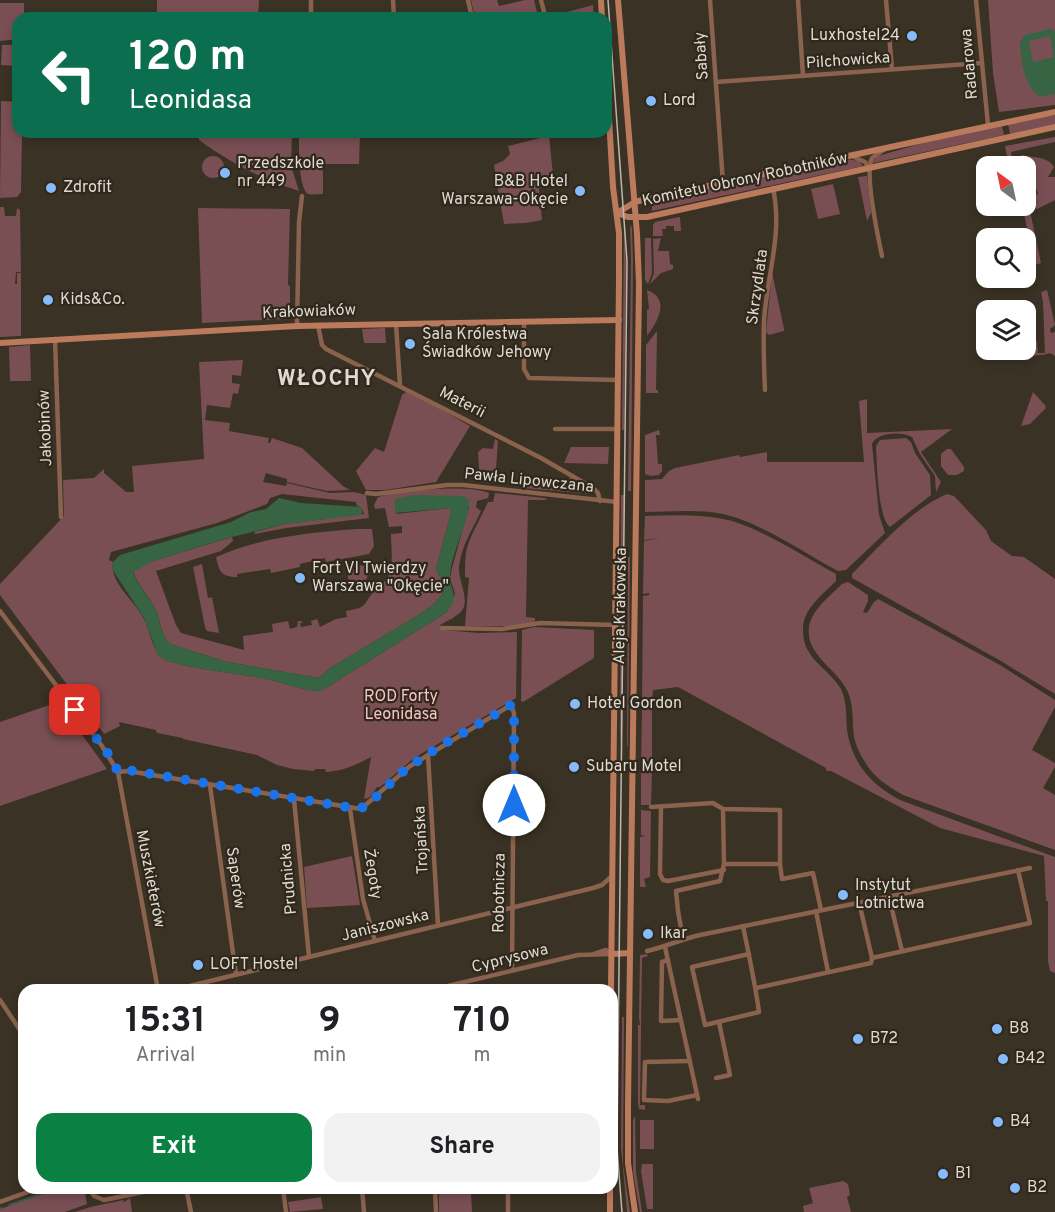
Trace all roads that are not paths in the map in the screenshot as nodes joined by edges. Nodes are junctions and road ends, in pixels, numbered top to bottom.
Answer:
1 (618, 0) edge
2 (710, 0) edge
3 (798, 0) edge
4 (886, 0) edge
5 (976, 0) edge
6 (982, 63) junction
7 (892, 69) junction
8 (803, 76) junction
9 (716, 82) junction
10 (1055, 112) edge
11 (988, 126) junction
12 (1055, 127) edge
13 (610, 138) edge
14 (890, 147) junction
15 (850, 155) junction
16 (869, 167) junction
17 (723, 183) junction
18 (773, 188) junction
19 (302, 196) dead end
20 (635, 202) junction
21 (617, 213) junction
22 (636, 217) junction
23 (882, 256) dead end
24 (619, 320) junction
25 (524, 321) junction
26 (396, 324) junction
27 (318, 325) junction
28 (297, 326) junction
29 (55, 339) junction
30 (0, 343) edge
31 (619, 380) junction
32 (400, 386) junction
33 (765, 390) dead end
34 (555, 429) dead end
35 (618, 429) junction
36 (367, 493) dead end
37 (600, 501) junction
38 (617, 502) junction
39 (61, 517) dead end
40 (0, 611) edge
41 (617, 626) junction
42 (442, 628) dead end
43 (428, 754) junction
44 (118, 772) junction
45 (210, 785) junction
46 (294, 799) junction
47 (651, 807) dead end
48 (661, 807) junction
49 (351, 808) junction
50 (723, 809) junction
51 (780, 864) junction
52 (724, 867) junction
53 (1030, 868) dead end
54 (1018, 870) junction
55 (614, 873) junction
56 (602, 885) junction
57 (614, 893) junction
58 (889, 897) junction
59 (859, 902) junction
60 (512, 907) junction
61 (818, 910) junction
62 (438, 925) junction
63 (743, 926) junction
64 (683, 939) junction
65 (375, 941) junction
66 (665, 947) junction
67 (647, 951) dead end
68 (902, 951) junction
69 (630, 953) junction
70 (612, 954) junction
71 (749, 954) junction
72 (309, 957) junction
73 (872, 958) junction
74 (668, 960) junction
75 (512, 971) junction
76 (828, 972) junction
77 (236, 975) junction
78 (157, 984) edge
79 (198, 984) edge
80 (457, 984) edge
81 (611, 984) edge
82 (756, 988) junction
83 (676, 998) junction
84 (662, 999) junction
85 (0, 1000) edge
86 (681, 1020) junction
87 (719, 1022) junction
88 (18, 1027) edge
89 (690, 1061) junction
90 (716, 1078) dead end
91 (22, 1194) edge
92 (94, 1194) edge
93 (136, 1194) edge
94 (187, 1194) edge
95 (284, 1194) edge
96 (362, 1194) edge
97 (435, 1194) edge
98 (508, 1194) edge
99 (610, 1194) edge
100 (0, 1202) edge
101 (191, 1212) edge
102 (286, 1212) edge
103 (364, 1212) edge
104 (436, 1212) edge
105 (508, 1212) edge
106 (610, 1212) edge
107 (635, 1212) edge

1 - 20 main road, Aleja Krakowska
2 - 9 street, Sabały
3 - 8 street
4 - 7 street
5 - 6 street, Radarowa
6 - 7 street, Pilchowicka
6 - 11 street, Radarowa
7 - 8 street, Pilchowicka
8 - 9 street, Pilchowicka
9 - 17 street, Sabały
10 - 11 main road, Komitetu Obrony Robotników
11 - 14 main road, Komitetu Obrony Robotników
12 - 16 main road, Komitetu Obrony Robotników
13 - 21 main road, Aleja Krakowska
14 - 15 main road, Komitetu Obrony Robotników
14 - 16 street
15 - 16 street, Komitetu Obrony Robotników
15 - 17 main road, Komitetu Obrony Robotników
16 - 18 main road, Komitetu Obrony Robotników
16 - 23 street
17 - 20 main road, Komitetu Obrony Robotników
18 - 22 main road, Komitetu Obrony Robotników
18 - 33 street, Skrzydlata
19 - 28 street
20 - 21 main road, Komitetu Obrony Robotników
20 - 22 main road, Aleja Krakowska
21 - 22 main road, Komitetu Obrony Robotników
21 - 24 main road, Aleja Krakowska
22 - 69 main road, Aleja Krakowska
24 - 25 main road, Krakowiaków
24 - 31 main road, Aleja Krakowska
25 - 26 main road, Krakowiaków
25 - 31 street
26 - 27 main road, Krakowiaków
26 - 32 street
27 - 28 main road, Krakowiaków
27 - 32 street, Materii
28 - 29 main road, Krakowiaków
29 - 30 main road, Krakowiaków
29 - 39 street, Jakobinów
31 - 35 main road, Aleja Krakowska
32 - 37 street, Materii
34 - 35 street
35 - 38 main road, Aleja Krakowska
36 - 37 street, Pawła Lipowczana
37 - 38 street, Pawła Lipowczana
38 - 41 main road, Aleja Krakowska
40 - 44 street
41 - 42 street
41 - 55 main road, Aleja Krakowska
43 - 49 street
43 - 60 street, Robotnicza
43 - 62 street, Trojańska
44 - 45 street
44 - 78 street, Muszkieterów
45 - 46 street
45 - 77 street, Saperów
46 - 49 street
46 - 72 street, Prudnicka
47 - 48 street
48 - 50 street
48 - 52 street
49 - 65 street, Żegoty
50 - 51 street
50 - 52 street
51 - 52 street
51 - 61 street
52 - 64 street
53 - 54 street
54 - 58 street
54 - 68 street
55 - 56 street
55 - 57 main road, Aleja Krakowska
56 - 57 street
56 - 60 street, Janiszowska
57 - 70 main road, Aleja Krakowska
58 - 59 street
58 - 68 street
59 - 61 street
59 - 73 street
60 - 62 street, Janiszowska
60 - 75 street, Robotnicza
61 - 63 street
61 - 76 street
62 - 65 street, Janiszowska
63 - 64 street
63 - 71 street
64 - 66 street
65 - 72 street, Janiszowska
66 - 67 street
66 - 74 street
68 - 73 street
69 - 70 main road
69 - 107 main road, Aleja Krakowska
70 - 75 street, Cyprysowa
70 - 81 main road, Aleja Krakowska
71 - 82 street
71 - 87 street
72 - 77 street, Janiszowska
73 - 76 street
74 - 83 street
74 - 84 street
75 - 80 street, Cyprysowa
76 - 82 street
77 - 79 street, Janiszowska
82 - 87 street
83 - 84 street
83 - 86 street
84 - 86 street
85 - 88 street
86 - 89 street
87 - 90 street
89 - 89 street
91 - 100 street
92 - 93 street
94 - 101 street
95 - 102 street
96 - 103 street
97 - 104 street
98 - 105 street
99 - 106 main road

